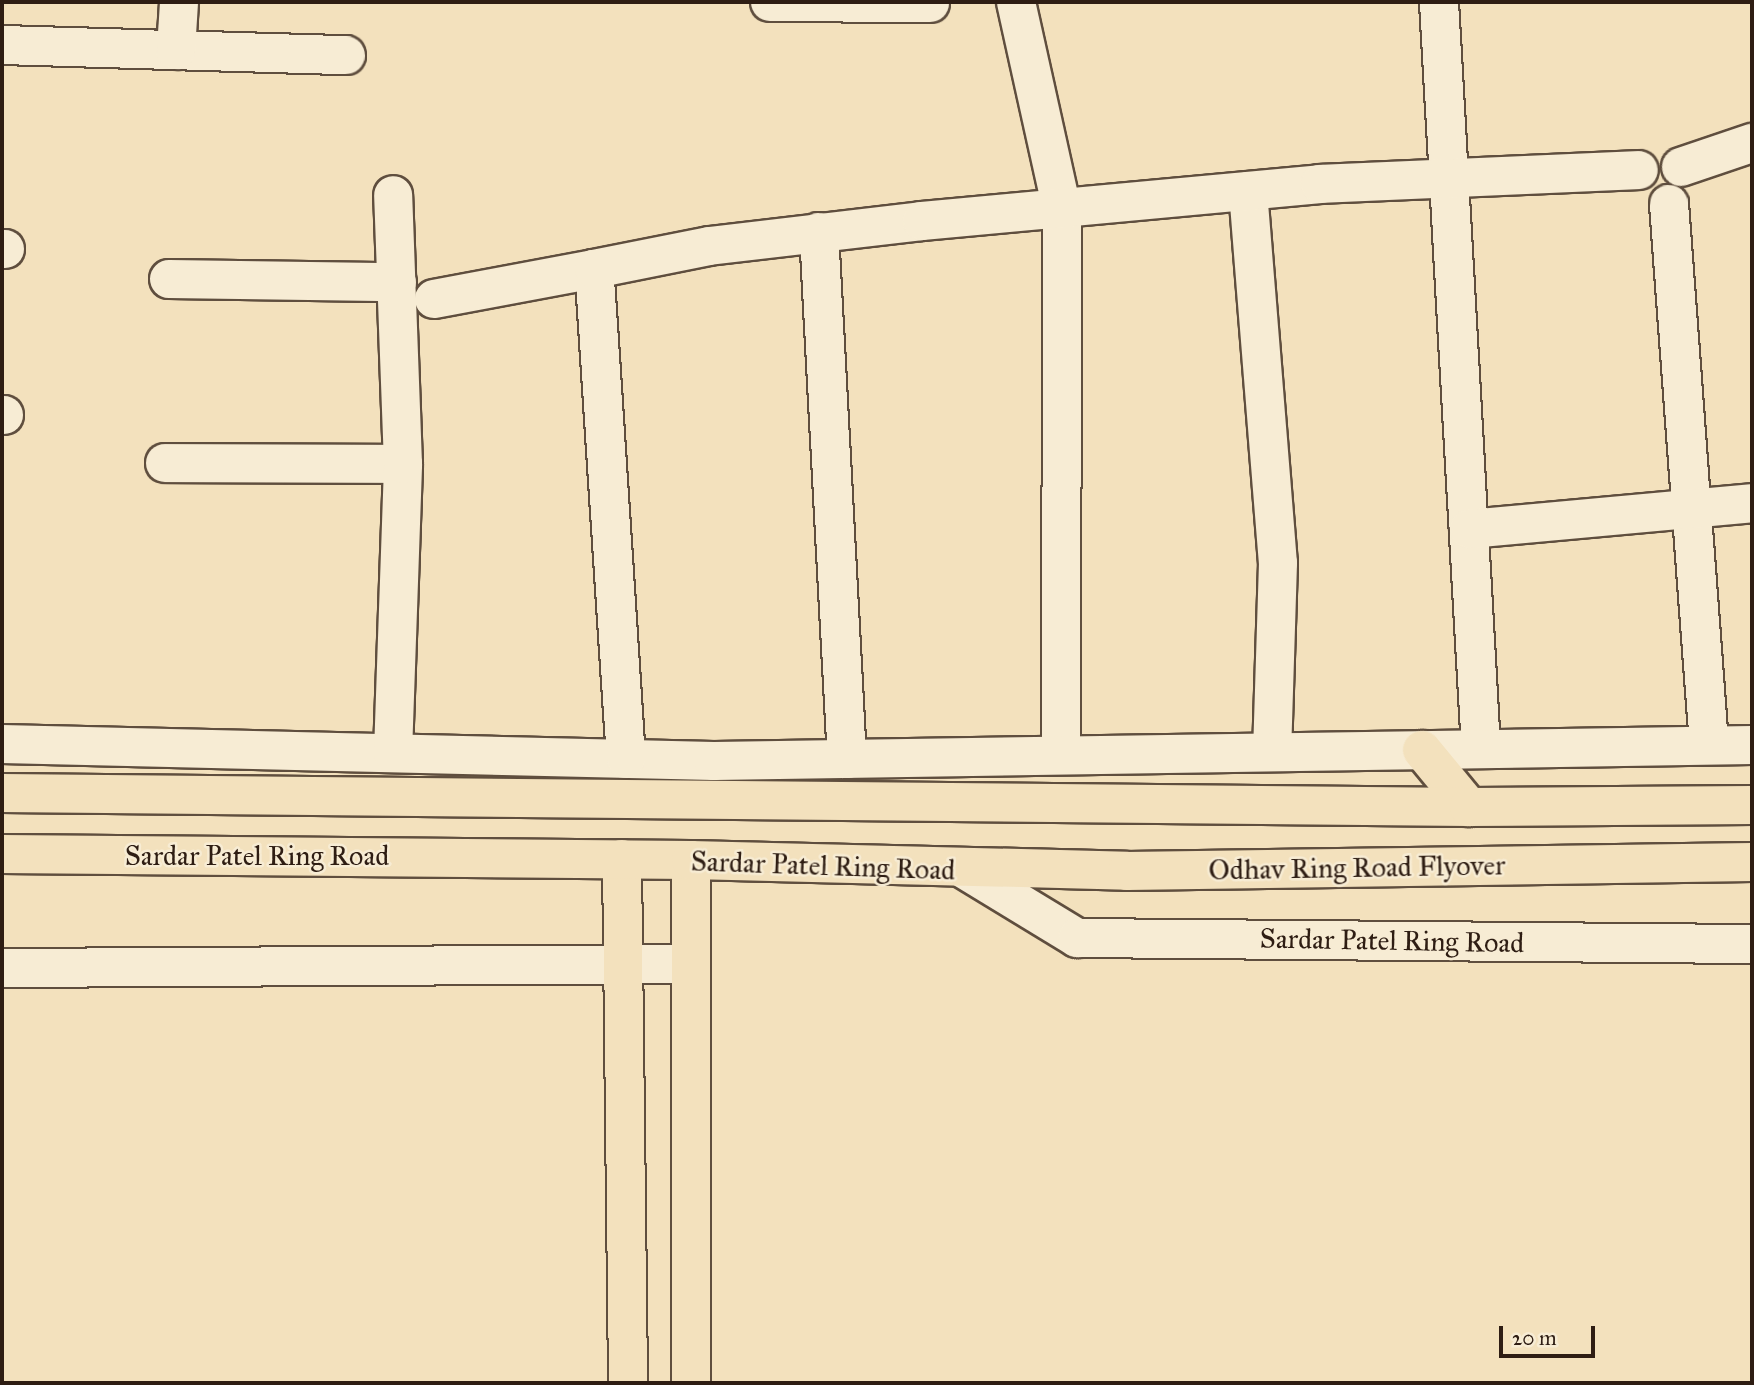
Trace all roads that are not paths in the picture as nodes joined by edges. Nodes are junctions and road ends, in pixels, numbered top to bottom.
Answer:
1 (179, 2) edge
2 (770, 2) edge
3 (1016, 2) edge
4 (1439, 2) edge
5 (930, 4) edge
6 (2, 45) edge
7 (176, 50) junction
8 (346, 55) dead end
9 (1752, 143) edge
10 (1681, 167) dead end
11 (1639, 170) dead end
12 (1449, 178) junction
13 (1248, 191) junction
14 (393, 195) dead end
15 (1669, 204) dead end
16 (1062, 209) junction
17 (819, 232) junction
18 (594, 269) junction
19 (169, 279) dead end
20 (397, 282) junction
21 (434, 299) dead end
22 (165, 463) dead end
23 (403, 464) junction
24 (1752, 503) edge
25 (1692, 510) junction
26 (1469, 529) junction
27 (2, 744) edge
28 (1709, 745) junction
29 (1752, 745) edge
30 (1481, 749) junction
31 (1422, 750) junction
32 (393, 752) junction
33 (1272, 752) junction
34 (1061, 755) junction
35 (626, 759) junction
36 (846, 759) junction
37 (2, 793) edge
38 (1752, 805) edge
39 (1469, 807) junction
40 (2, 855) edge
41 (622, 859) junction
42 (691, 860) junction
43 (1752, 862) edge
44 (962, 868) junction
45 (1752, 944) edge
46 (690, 964) junction
47 (624, 965) junction
48 (2, 968) edge
49 (628, 1383) edge
50 (691, 1383) edge

1 - 7 street
2 - 5 street
3 - 16 street
4 - 12 street
6 - 7 street
7 - 8 street
9 - 10 street
11 - 12 street
12 - 13 street
12 - 26 street
13 - 16 street
13 - 33 street
14 - 20 street
15 - 25 street
16 - 17 street
16 - 34 street
17 - 18 street
17 - 36 street
18 - 21 street
18 - 35 street
19 - 20 street
20 - 23 street
22 - 23 street
23 - 32 street
24 - 25 street
25 - 26 street
25 - 28 street
26 - 30 street
27 - 32 street
28 - 29 street
28 - 30 street
30 - 31 street
31 - 33 street
31 - 39 main road
32 - 35 street
33 - 34 street
34 - 36 street
35 - 36 street
37 - 39 main road
38 - 39 main road
40 - 41 main road, Sardar Patel Ring Road
41 - 42 main road, Sardar Patel Ring Road
41 - 47 main road
42 - 44 main road, Sardar Patel Ring Road
42 - 46 main road
43 - 44 main road, Odhav Ring Road Flyover
44 - 45 street, Sardar Patel Ring Road
46 - 47 street
46 - 50 main road
47 - 48 street
47 - 49 main road

